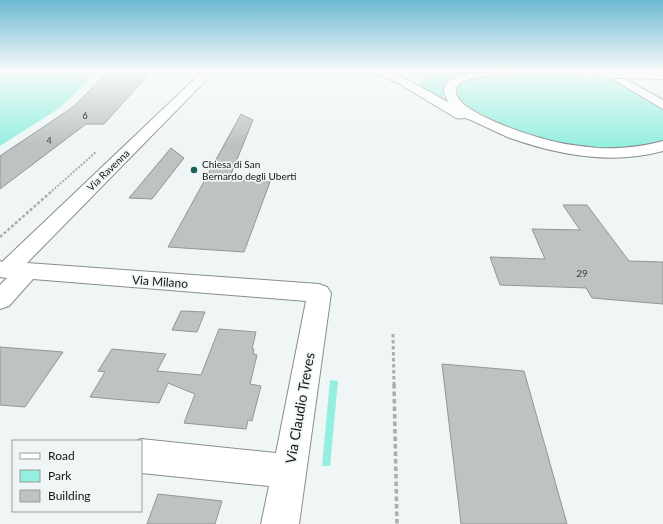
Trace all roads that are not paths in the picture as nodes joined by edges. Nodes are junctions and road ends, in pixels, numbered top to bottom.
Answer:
1 (186, 95) edge
2 (427, 95) edge
3 (450, 95) edge
4 (649, 95) edge
5 (663, 105) edge
6 (663, 146) edge
7 (663, 161) edge
8 (11, 270) edge
9 (319, 293) joint
10 (0, 300) edge
11 (142, 456) edge
12 (289, 471) junction
13 (280, 524) edge

1 - 8 main road, Via Ravenna
2 - 7 main road
3 - 6 main road
4 - 5 main road
8 - 9 main road, Via Milano
8 - 10 main road, Via Ravenna
9 - 12 main road, Via Claudio Treves
11 - 12 main road
12 - 13 main road, Via Claudio Treves

